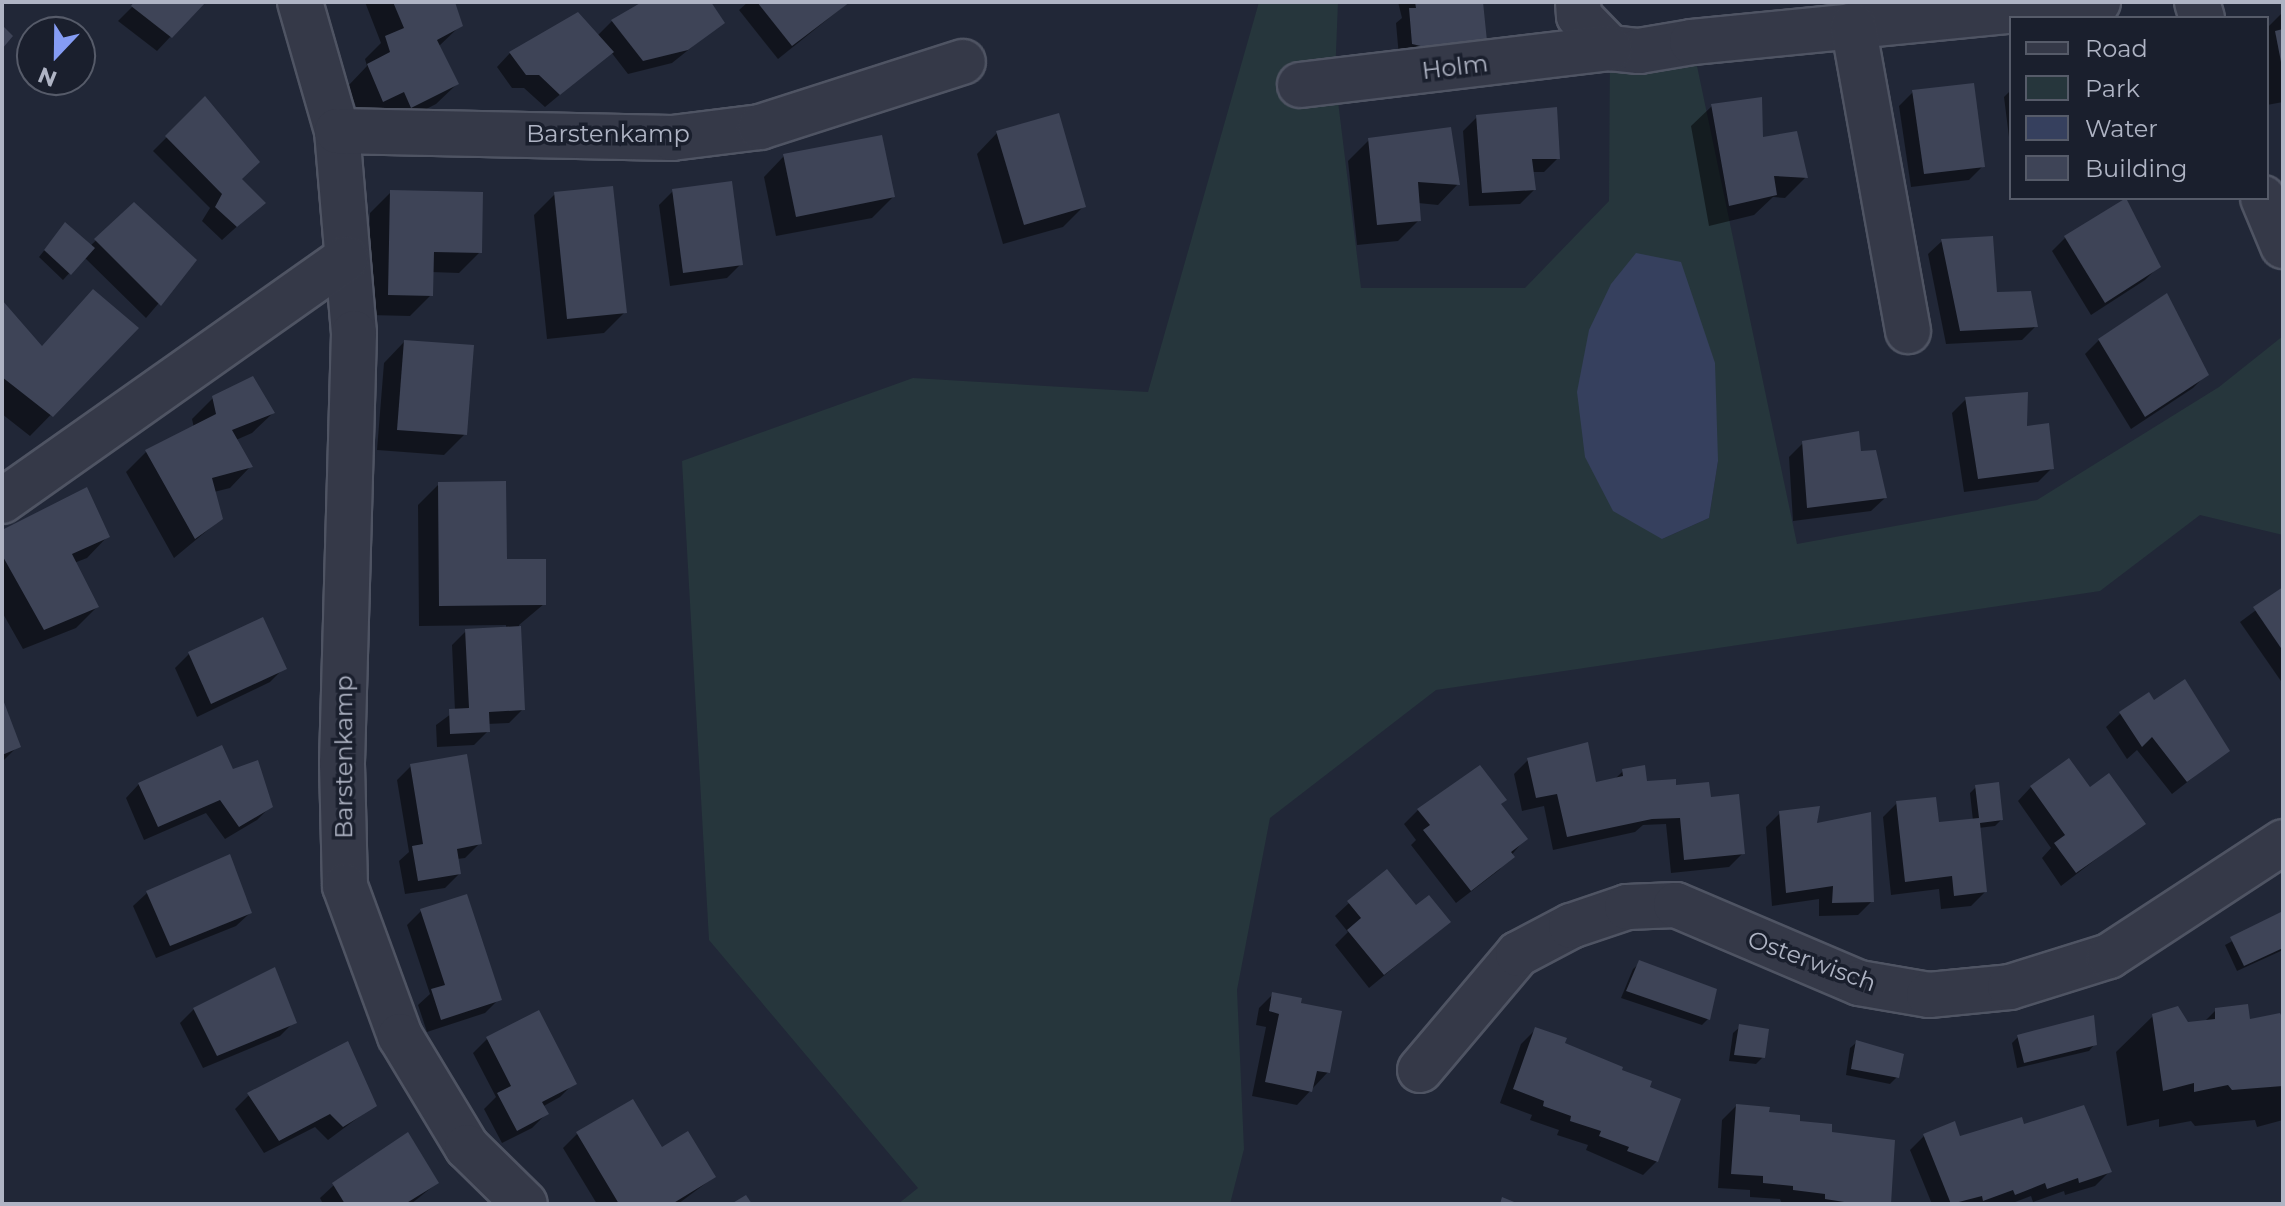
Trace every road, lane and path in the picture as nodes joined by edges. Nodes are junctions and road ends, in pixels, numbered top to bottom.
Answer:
1 (300, 2) edge
2 (1578, 2) edge
3 (2098, 2) edge
4 (1853, 25) junction
5 (1610, 48) junction
6 (963, 62) dead end
7 (1300, 85) dead end
8 (337, 131) junction
9 (2264, 200) edge
10 (2283, 246) edge
11 (346, 258) junction
12 (1908, 331) dead end
13 (2, 501) edge
14 (2283, 842) edge
15 (1420, 1070) dead end
16 (525, 1204) edge

1 - 8 street, Barstenkamp
2 - 5 street
3 - 4 street, Holm
4 - 5 street, Holm
4 - 12 street
5 - 7 street, Holm
6 - 8 street, Barstenkamp
8 - 11 street, Barstenkamp
9 - 10 street
11 - 13 street
11 - 16 street, Barstenkamp
14 - 15 street, Osterwisch

